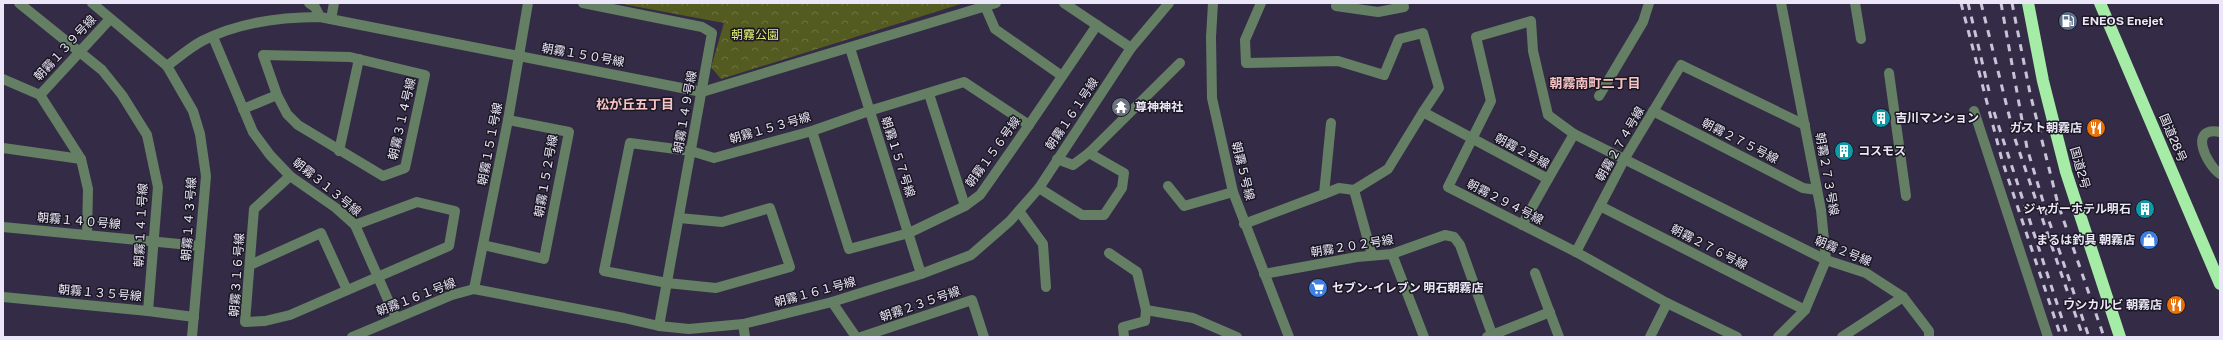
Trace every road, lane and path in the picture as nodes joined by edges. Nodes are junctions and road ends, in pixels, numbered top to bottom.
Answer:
1 (19, 3) edge
2 (92, 3) edge
3 (309, 3) edge
4 (334, 3) edge
5 (528, 3) edge
6 (583, 3) edge
7 (996, 3) edge
8 (1064, 3) edge
9 (1169, 3) edge
10 (1213, 3) edge
11 (1261, 3) edge
12 (1403, 3) edge
13 (1648, 3) edge
14 (1781, 3) edge
15 (1855, 3) edge
16 (2028, 3) edge
17 (2100, 3) edge
18 (985, 6) junction
19 (1336, 6) dead end
20 (320, 17) junction
21 (110, 18) junction
22 (331, 19) junction
23 (1097, 25) junction
24 (213, 37) junction
25 (1861, 39) dead end
26 (850, 48) junction
27 (1131, 48) junction
28 (79, 52) junction
29 (520, 56) junction
30 (359, 59) junction
31 (1180, 63) dead end
32 (167, 66) junction
33 (1889, 73) dead end
34 (1062, 76) junction
35 (3, 79) edge
36 (702, 92) junction
37 (929, 94) junction
38 (40, 95) junction
39 (277, 95) junction
40 (1599, 96) dead end
41 (243, 109) junction
42 (869, 111) junction
43 (1653, 111) junction
44 (1974, 111) dead end
45 (1423, 112) junction
46 (508, 120) junction
47 (1331, 124) dead end
48 (1029, 125) junction
49 (1805, 125) junction
50 (812, 131) junction
51 (2220, 132) edge
52 (1574, 134) junction
53 (1472, 139) junction
54 (3, 148) edge
55 (339, 151) junction
56 (691, 151) junction
57 (1089, 153) junction
58 (1625, 158) junction
59 (81, 159) junction
60 (1057, 159) junction
61 (2220, 174) edge
62 (290, 176) junction
63 (1548, 180) junction
64 (1168, 186) dead end
65 (1040, 188) junction
66 (1354, 190) junction
67 (1817, 190) junction
68 (1233, 192) junction
69 (1324, 194) junction
70 (1906, 196) dead end
71 (965, 206) junction
72 (1600, 206) junction
73 (1019, 211) junction
74 (679, 218) junction
75 (1244, 224) junction
76 (355, 225) junction
77 (1522, 225) junction
78 (3, 227) edge
79 (909, 233) junction
80 (87, 235) junction
81 (155, 241) junction
82 (483, 245) junction
83 (200, 246) junction
84 (1576, 252) junction
85 (1109, 253) dead end
86 (1392, 254) junction
87 (1372, 255) junction
88 (1826, 260) junction
89 (250, 265) junction
90 (1535, 273) dead end
91 (921, 274) junction
92 (1264, 274) junction
93 (379, 277) junction
94 (667, 283) junction
95 (2220, 284) edge
96 (1046, 287) dead end
97 (474, 289) junction
98 (347, 290) junction
99 (3, 297) edge
100 (1903, 297) junction
101 (832, 302) junction
102 (1667, 303) junction
103 (1146, 310) junction
104 (1805, 310) junction
105 (148, 311) junction
106 (1550, 312) junction
107 (194, 317) junction
108 (396, 318) junction
109 (743, 324) junction
110 (659, 326) junction
111 (374, 332) edge
112 (690, 333) edge
113 (1491, 336) edge
114 (192, 337) edge
115 (352, 337) edge
116 (745, 337) edge
117 (856, 337) edge
118 (862, 337) edge
119 (984, 337) edge
120 (1124, 337) edge
121 (1237, 337) edge
122 (1289, 337) edge
123 (1424, 337) edge
124 (1559, 337) edge
125 (1650, 337) edge
126 (1737, 337) edge
127 (1778, 337) edge
128 (1842, 337) edge
129 (1929, 337) edge
130 (2048, 337) edge
131 (2120, 337) edge

1 - 28 street, 朝霧１４１号線
2 - 21 street, 朝霧１４３号線
3 - 20 street
4 - 22 street
5 - 29 street, 朝霧１５１号線
6 - 36 street, 朝霧１４９号線
7 - 18 street, 朝霧１５０号線
8 - 23 street
9 - 27 street, 朝霧１６１号線
10 - 68 street, 朝霧５号線
11 - 45 street
12 - 19 street
13 - 40 street
14 - 49 street, 朝霧２７３号線
15 - 25 street
16 - 131 highway, 国道2号
17 - 95 highway, 国道28号
18 - 26 street, 朝霧１５０号線
18 - 34 street
20 - 22 street, 朝霧１５０号線
20 - 24 street, 朝霧１５０号線
21 - 28 street, 朝霧１３９号線
21 - 32 street, 朝霧１４３号線
22 - 29 street, 朝霧１５０号線
23 - 27 street
23 - 34 street, 朝霧１５６号線
24 - 32 street, 朝霧１５０号線
24 - 41 street, 朝霧３１３号線
26 - 36 street, 朝霧１５０号線
26 - 42 street, 朝霧１５７号線
27 - 60 street, 朝霧１６１号線
28 - 38 street, 朝霧１３９号線
28 - 81 street, 朝霧１４１号線
29 - 36 street, 朝霧１５０号線
29 - 46 street, 朝霧１５１号線
30 - 39 street, 朝霧３１４号線
30 - 55 street
30 - 55 street, 朝霧３１４号線
31 - 57 street
32 - 83 street, 朝霧１４３号線
33 - 70 street
34 - 48 street, 朝霧１５６号線
35 - 38 street
36 - 56 street, 朝霧１４９号線
37 - 42 street, 朝霧１５３号線
37 - 48 street, 朝霧１５３号線
37 - 71 street
38 - 59 street
39 - 41 street
39 - 55 street, 朝霧３１４号線
41 - 62 street, 朝霧３１３号線
42 - 50 street, 朝霧１５３号線
42 - 79 street, 朝霧１５７号線
43 - 49 street, 朝霧２７４号線
43 - 58 street, 朝霧２７４号線
43 - 67 street, 朝霧２７５号線
44 - 130 street
45 - 53 street, 朝霧２号線
45 - 66 street
46 - 82 street, 朝霧１５１号線
46 - 82 street, 朝霧１５２号線
47 - 69 street
48 - 71 street, 朝霧１５６号線
49 - 67 street, 朝霧２７３号線
50 - 56 street, 朝霧１５３号線
50 - 79 street, 朝霧１５６号線
51 - 61 street
52 - 53 street
52 - 58 street, 朝霧２号線
52 - 63 street, 朝霧２号線
53 - 63 street, 朝霧２号線
53 - 77 street, 朝霧２９４号線
54 - 59 street
56 - 74 street, 朝霧１４９号線
56 - 94 street, 朝霧１５３号線
57 - 60 street
57 - 65 street
58 - 72 street, 朝霧２７４号線
58 - 88 street, 朝霧２号線
59 - 80 street
60 - 65 street, 朝霧１６１号線
62 - 76 street, 朝霧３１３号線
62 - 89 street, 朝霧３１６号線
63 - 77 street
64 - 68 street
65 - 73 street, 朝霧１６１号線
66 - 69 street
66 - 87 street
67 - 88 street, 朝霧２７３号線
68 - 75 street, 朝霧５号線
69 - 75 street
71 - 79 street, 朝霧１５６号線
72 - 84 street, 朝霧２７４号線
72 - 104 street, 朝霧２７６号線
73 - 91 street, 朝霧１６１号線
73 - 96 street
74 - 94 street, 朝霧１４９号線
74 - 94 street
75 - 92 street, 朝霧５号線
76 - 93 street, 朝霧３１３号線
76 - 93 street, 朝霧３１６号線
77 - 84 street, 朝霧２９４号線
78 - 80 street, 朝霧１４０号線
79 - 91 street, 朝霧１５７号線
80 - 81 street, 朝霧１４０号線
81 - 83 street, 朝霧１４０号線
81 - 105 street, 朝霧１４１号線
82 - 97 street, 朝霧１５１号線
83 - 107 street, 朝霧１４３号線
84 - 102 street
85 - 103 street
86 - 87 street, 朝霧２０２号線
86 - 113 street, 朝霧２０２号線
86 - 123 street
87 - 92 street, 朝霧２０２号線
88 - 100 street, 朝霧２号線
88 - 104 street
89 - 98 street
89 - 98 street, 朝霧３１６号線
90 - 106 street
91 - 101 street, 朝霧１６１号線
92 - 122 street, 朝霧５号線
93 - 98 street, 朝霧３１６号線
93 - 108 street, 朝霧３１３号線
94 - 110 street, 朝霧１４９号線
97 - 108 street, 朝霧１６１号線
97 - 110 street, 朝霧１６１号線
99 - 105 street, 朝霧１３５号線
100 - 128 street
100 - 129 street, 朝霧２号線
101 - 109 street, 朝霧１６１号線
101 - 117 street
102 - 125 street
102 - 126 street
103 - 120 street
103 - 121 street
104 - 127 street
105 - 107 street, 朝霧１３５号線
106 - 113 street
106 - 124 street
107 - 114 street, 朝霧１４３号線
108 - 111 street, 朝霧１６１号線
109 - 112 street, 朝霧１６１号線
109 - 116 street
110 - 112 street, 朝霧１６１号線
111 - 115 street, 朝霧１６１号線
118 - 119 street, 朝霧２３５号線

